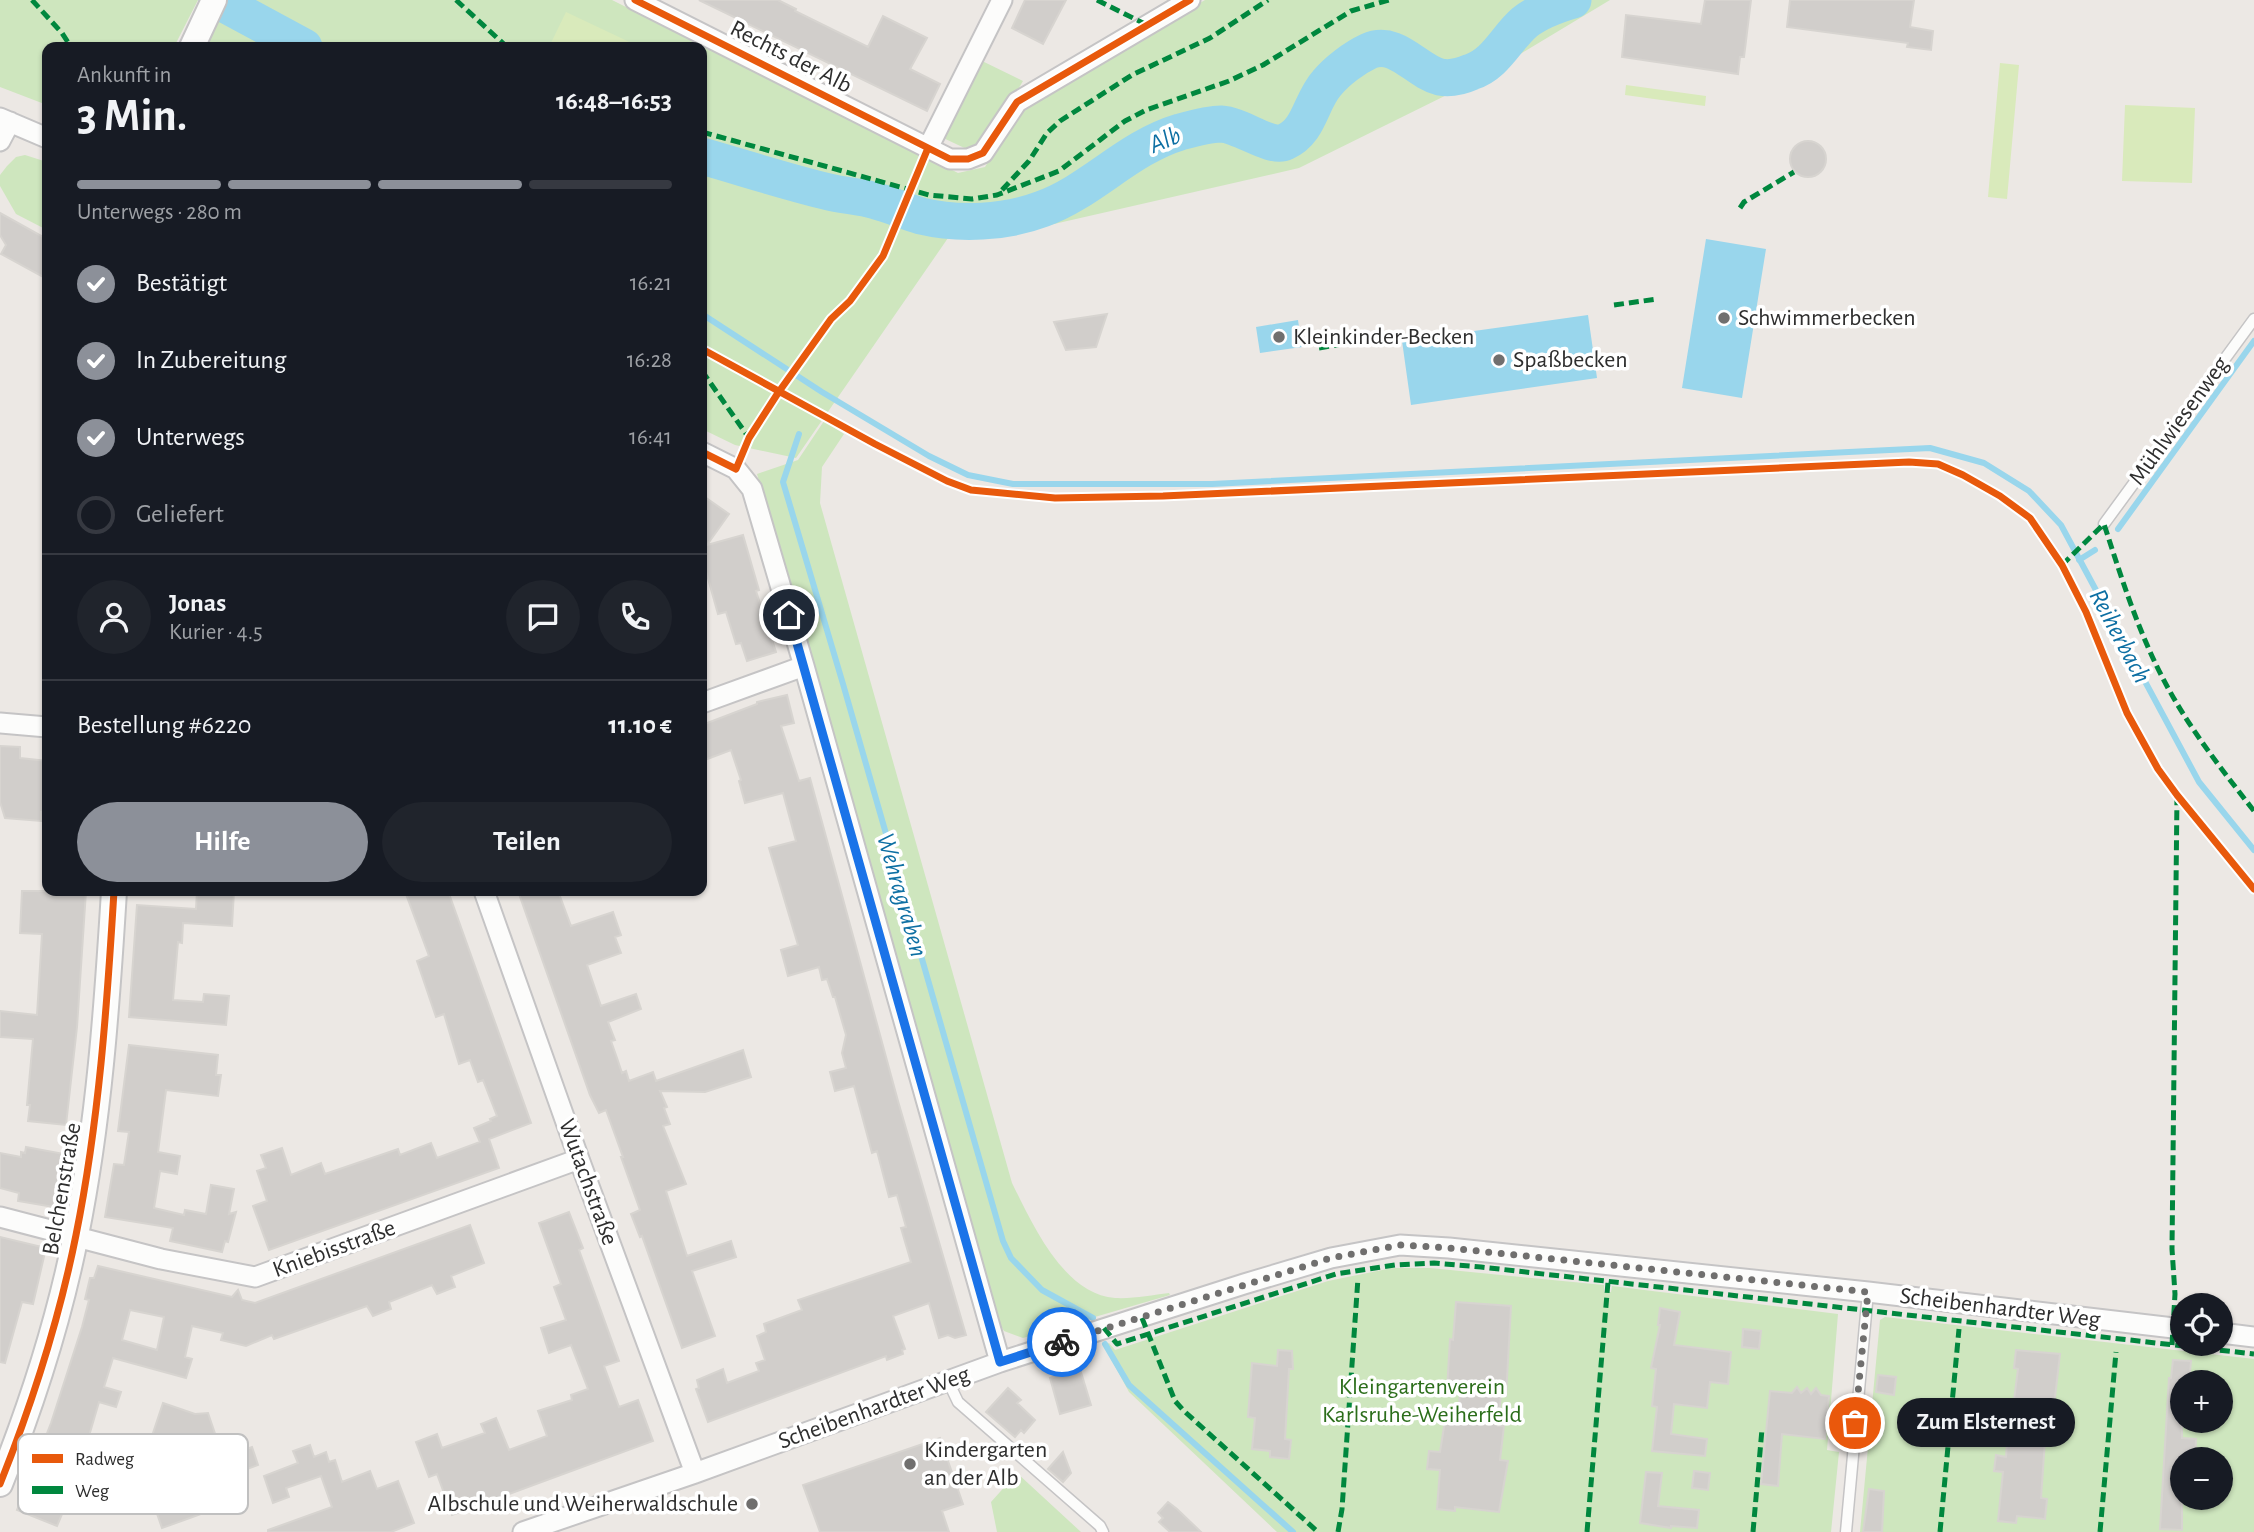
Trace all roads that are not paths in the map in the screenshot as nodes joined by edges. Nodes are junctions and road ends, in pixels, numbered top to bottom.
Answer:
1 (635, 0) edge
2 (1002, 0) edge
3 (1190, 0) edge
4 (209, 10) edge
5 (194, 42) edge
6 (5, 120) edge
7 (42, 136) edge
8 (0, 141) edge
9 (928, 148) junction
10 (2254, 318) edge
11 (707, 454) edge
12 (2104, 524) dead end
13 (804, 666) junction
14 (707, 701) edge
15 (0, 723) edge
16 (42, 727) edge
17 (114, 896) edge
18 (486, 896) edge
19 (579, 1159) junction
20 (0, 1217) edge
21 (76, 1236) junction
22 (1868, 1292) junction
23 (2170, 1328) edge
24 (2233, 1334) edge
25 (2254, 1337) edge
26 (1000, 1362) junction
27 (948, 1381) junction
28 (19, 1434) edge
29 (18, 1437) edge
30 (695, 1473) junction
31 (0, 1484) edge
32 (529, 1531) edge
33 (1103, 1532) edge
34 (1846, 1532) edge

1 - 9 street, Rechts der Alb
2 - 9 street
3 - 9 street, Rechts der Alb
4 - 5 street
6 - 7 street
6 - 8 street
10 - 12 lane, Mühlwiesenweg
11 - 13 street
13 - 14 street
13 - 26 street
15 - 16 street
17 - 21 street, Belchenstraße
18 - 19 street, Wutachstraße
19 - 21 street, Kniebisstraße
19 - 30 street, Wutachstraße
20 - 21 street, Kniebisstraße
21 - 28 street, Belchenstraße
22 - 23 street, Scheibenhardter Weg
22 - 26 street, Scheibenhardter Weg
22 - 34 lane
24 - 25 street
26 - 27 street, Scheibenhardter Weg
27 - 30 street, Scheibenhardter Weg
27 - 33 lane
29 - 31 street, Belchenstraße
30 - 32 street, Scheibenhardter Weg

